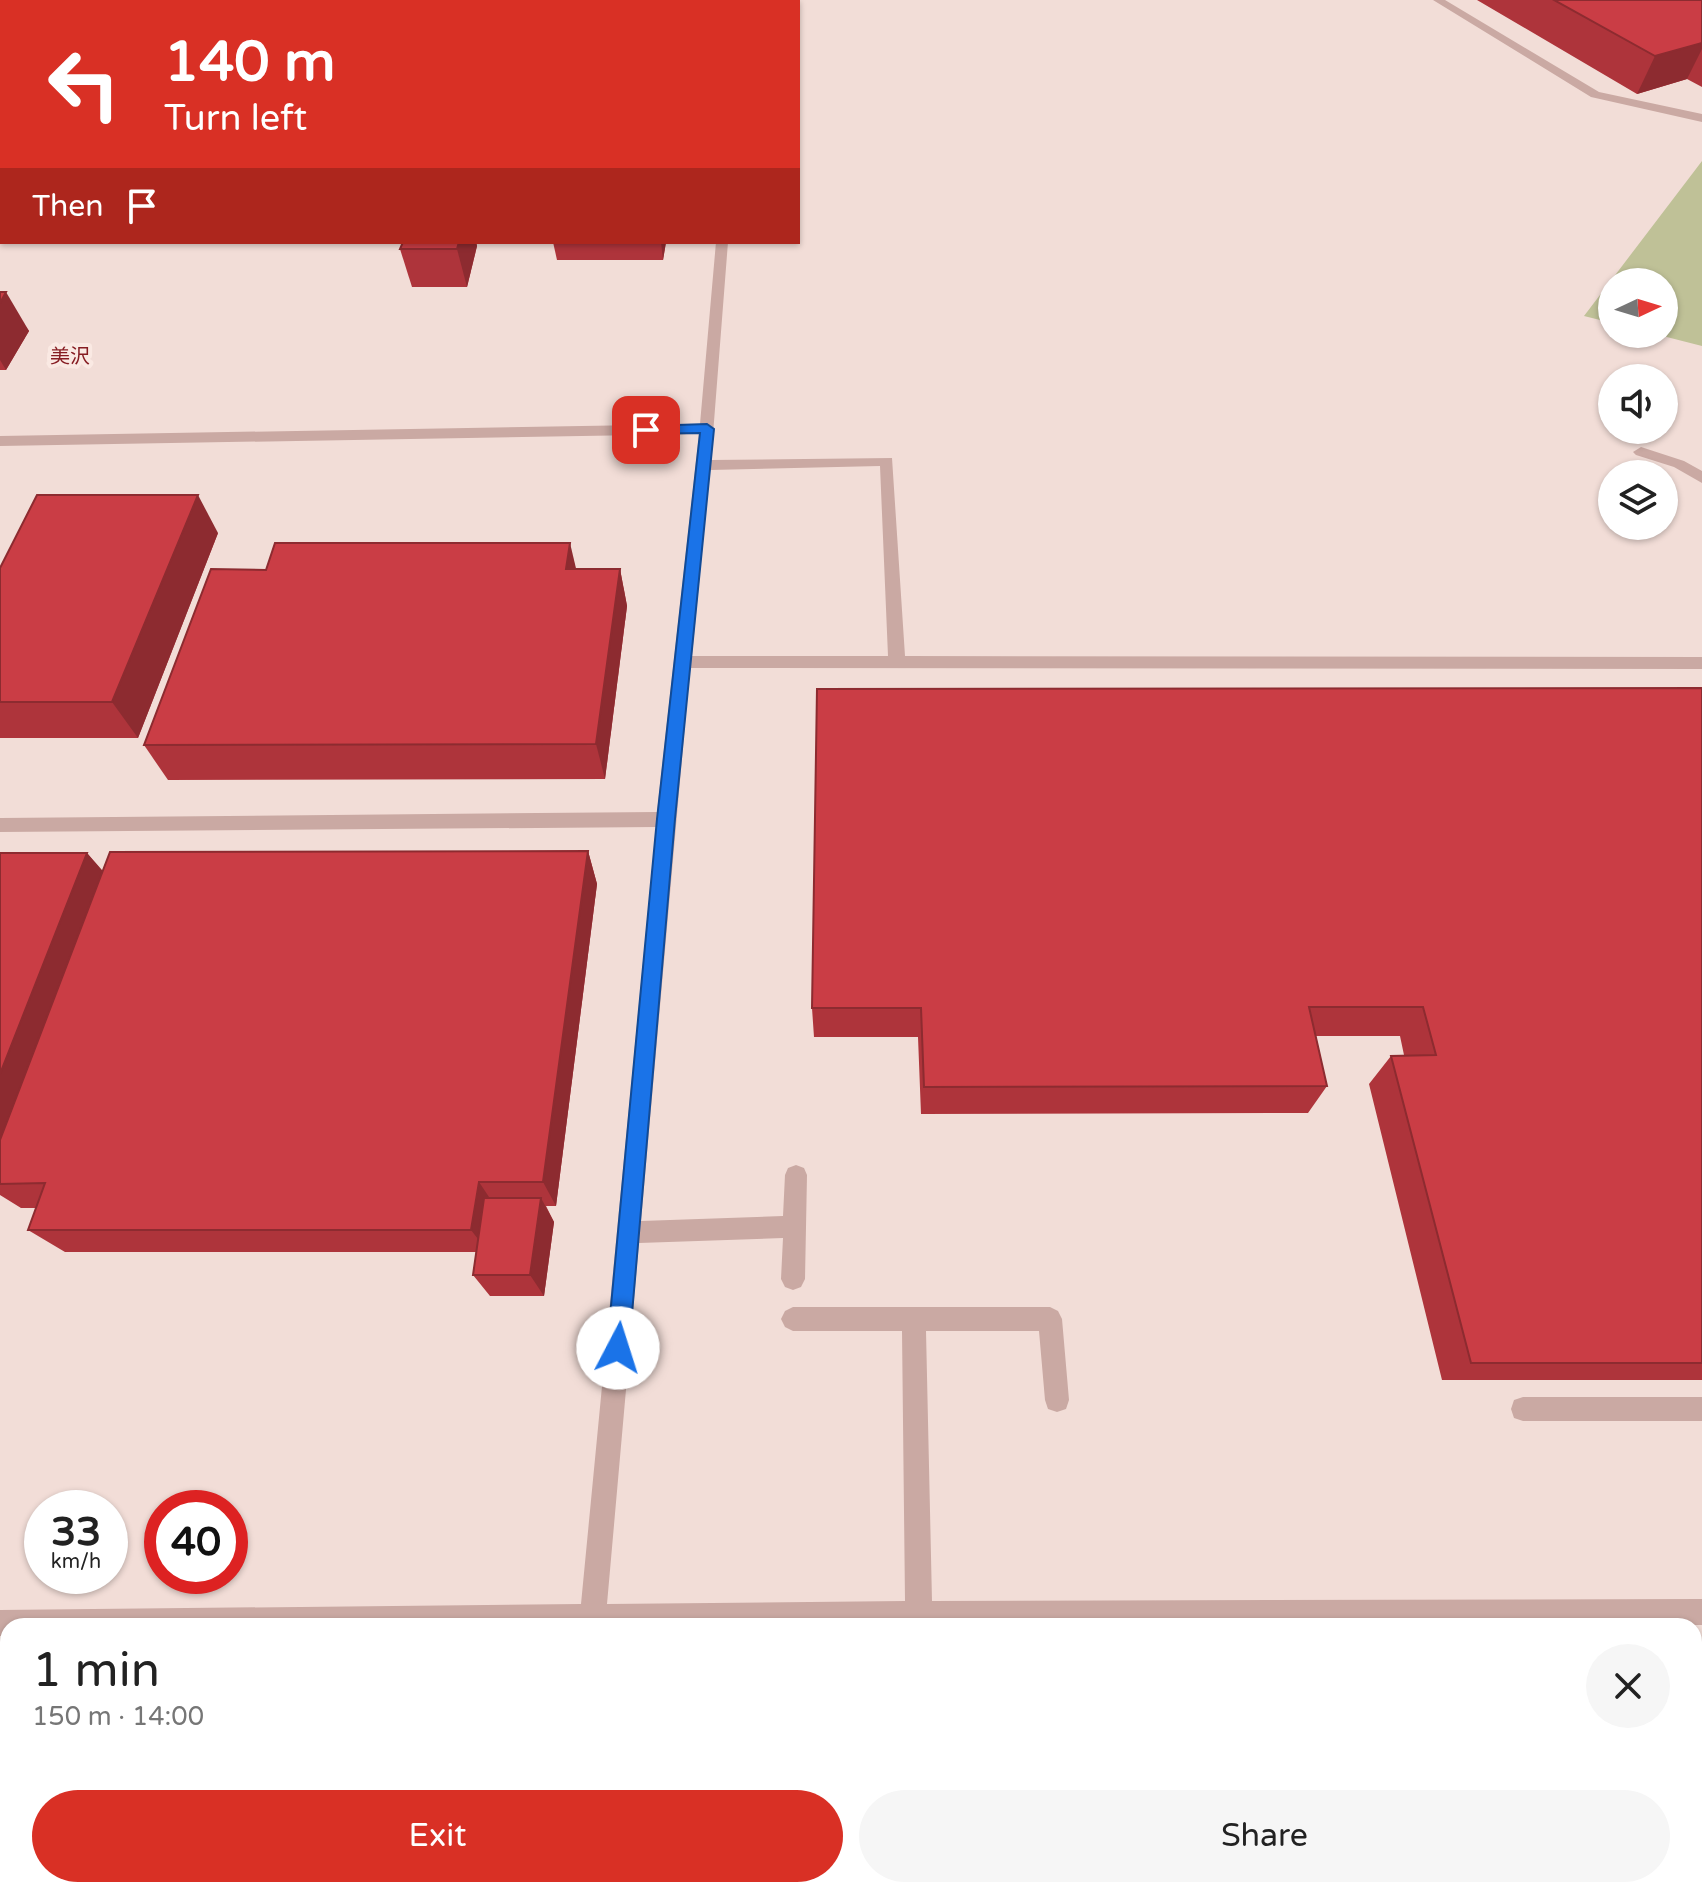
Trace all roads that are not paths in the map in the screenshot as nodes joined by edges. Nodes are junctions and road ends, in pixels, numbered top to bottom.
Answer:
1 (1438, 0) edge
2 (1702, 118) edge
3 (722, 244) edge
4 (707, 429) junction
5 (0, 441) edge
6 (1641, 452) dead end
7 (704, 465) junction
8 (1702, 478) edge
9 (683, 662) junction
10 (897, 662) junction
11 (1702, 663) edge
12 (666, 819) junction
13 (0, 825) edge
14 (796, 1175) dead end
15 (794, 1227) junction
16 (628, 1232) junction
17 (793, 1279) dead end
18 (793, 1319) dead end
19 (914, 1319) junction
20 (1057, 1400) dead end
21 (1523, 1409) dead end
22 (1702, 1409) edge
23 (1702, 1612) edge
24 (592, 1618) edge
25 (919, 1618) edge
26 (1115, 1618) edge

1 - 2 street
3 - 4 street
4 - 5 street
4 - 7 street
6 - 8 street
7 - 9 street
7 - 10 street
9 - 10 street
9 - 12 street
10 - 11 street
12 - 13 street
12 - 16 street
14 - 15 street
15 - 16 street
15 - 17 street
16 - 24 street
18 - 19 street
19 - 20 street
19 - 25 street
21 - 22 street
23 - 26 street

